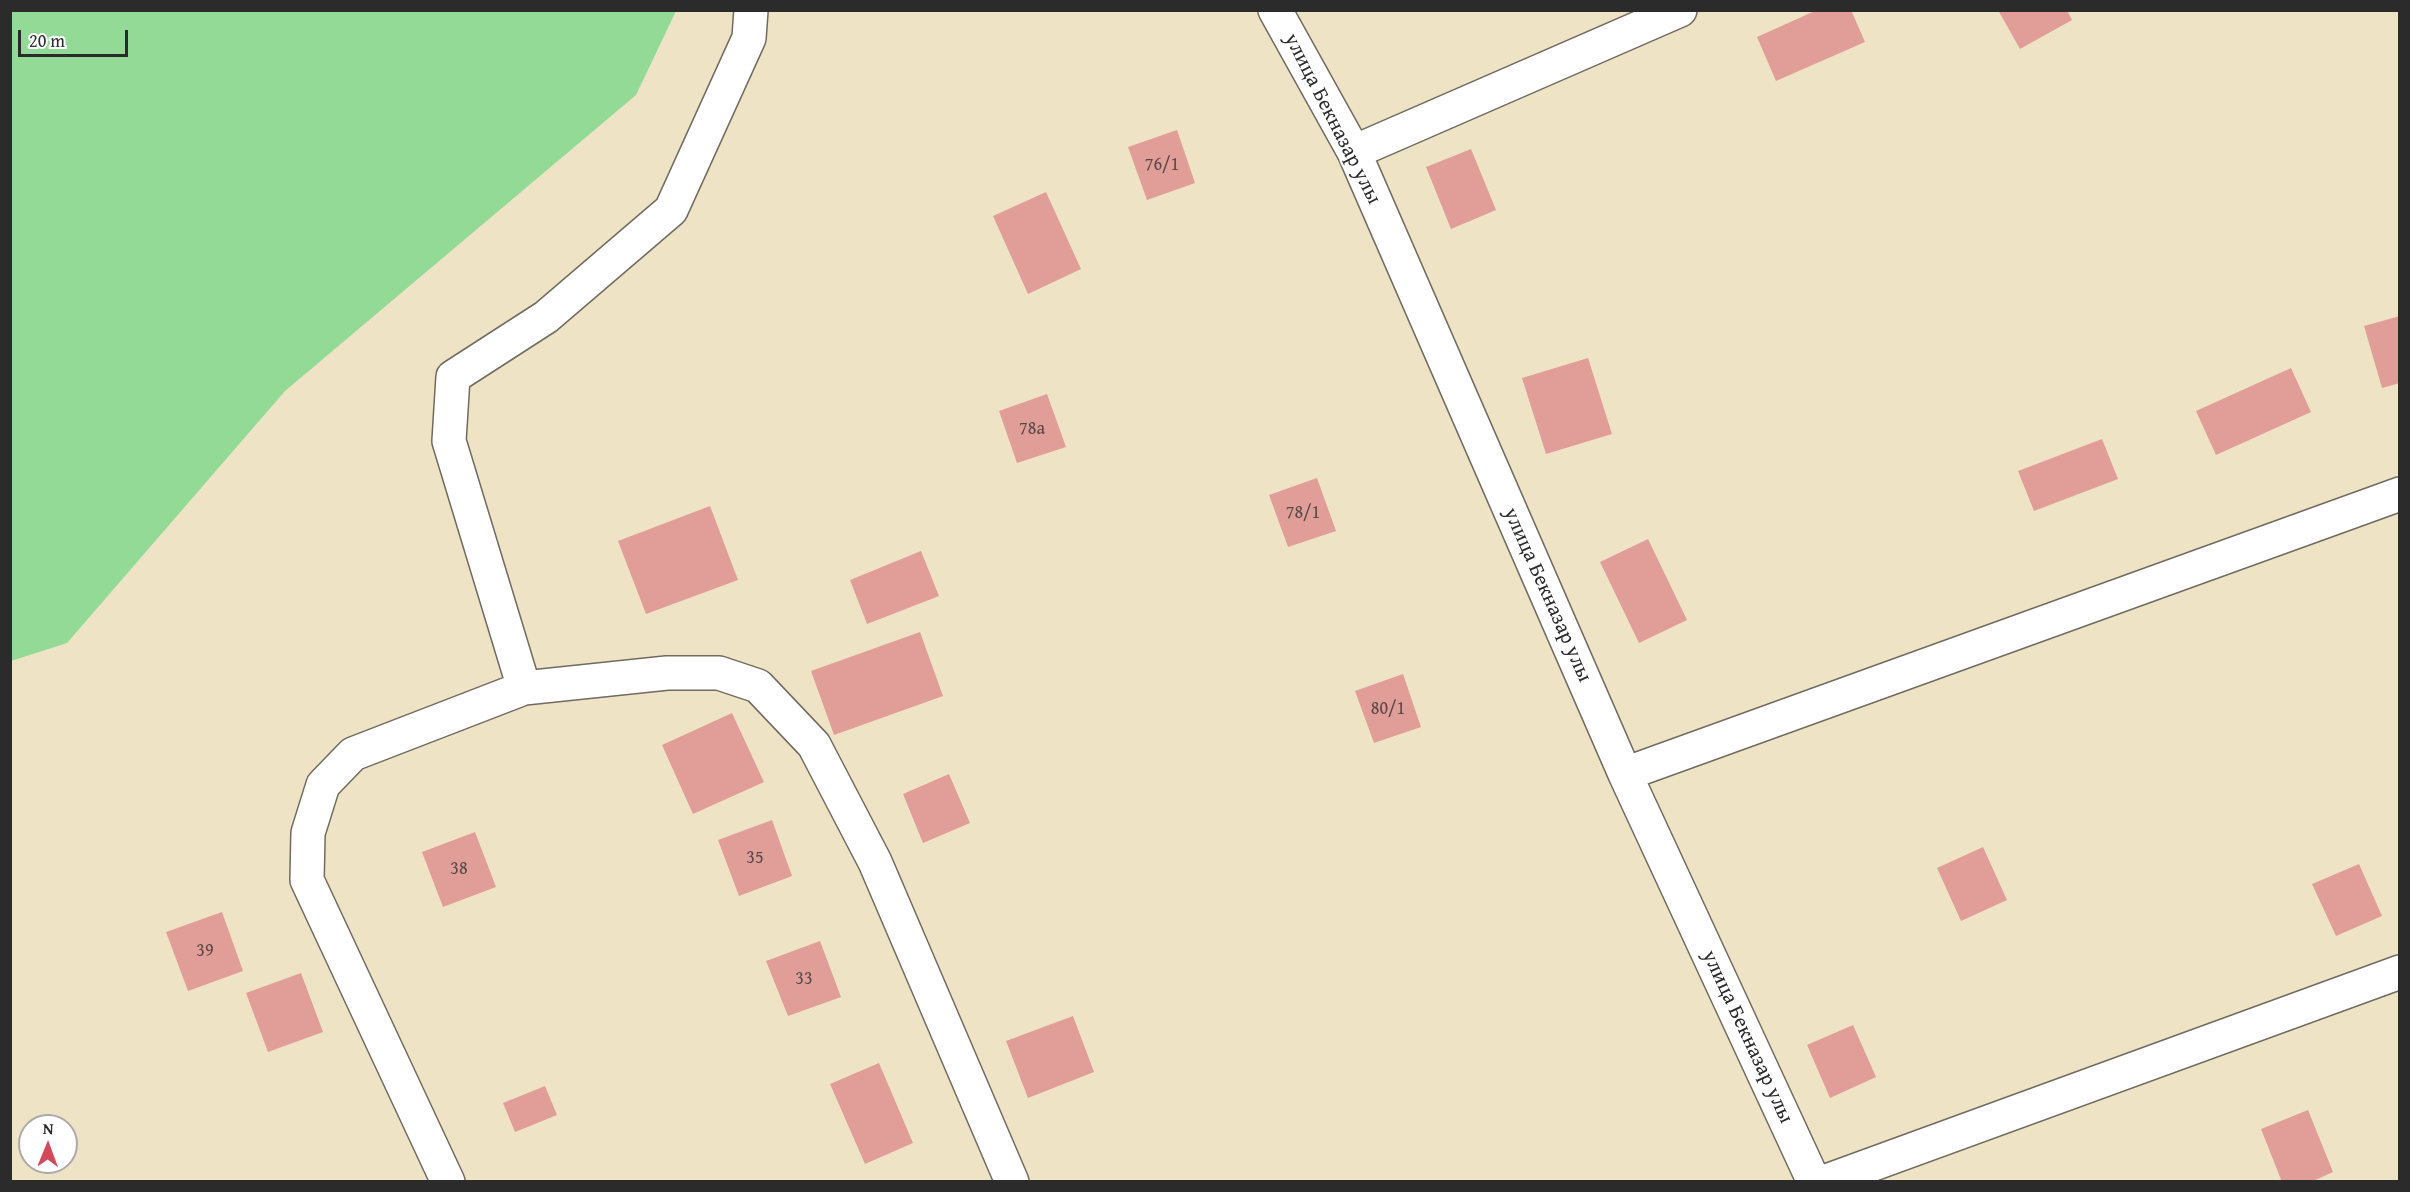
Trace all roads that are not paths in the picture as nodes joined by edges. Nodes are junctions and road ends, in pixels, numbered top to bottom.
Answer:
1 (751, 10) edge
2 (1275, 10) edge
3 (1680, 10) edge
4 (1354, 152) junction
5 (2400, 494) edge
6 (524, 688) junction
7 (1625, 774) junction
8 (2400, 972) edge
9 (448, 1182) edge
10 (1012, 1182) edge
11 (1814, 1182) edge
12 (1824, 1182) edge

1 - 6 street
2 - 4 street, улица Бекназар улы
3 - 4 street
4 - 7 street, улица Бекназар улы
5 - 7 street
6 - 9 street
6 - 10 street
7 - 11 street, улица Бекназар улы
8 - 12 street

